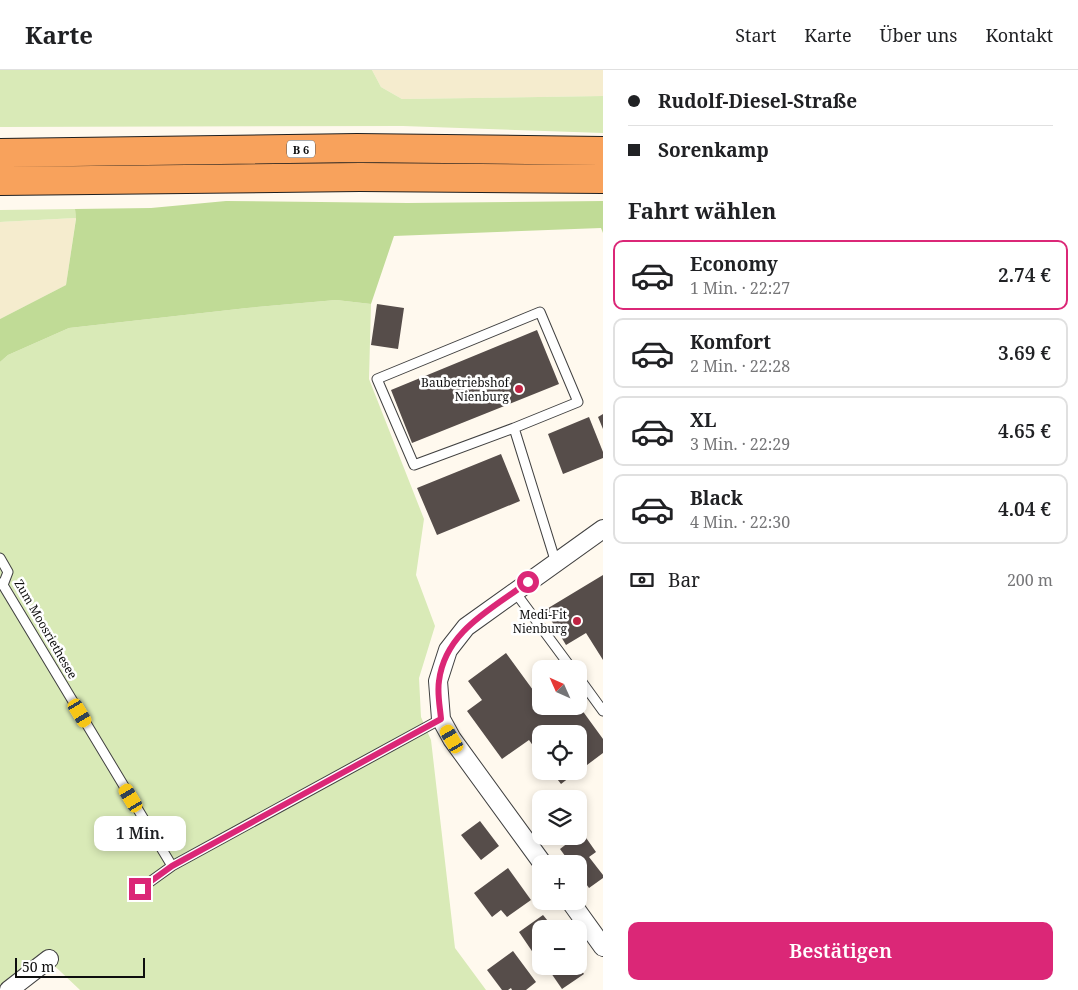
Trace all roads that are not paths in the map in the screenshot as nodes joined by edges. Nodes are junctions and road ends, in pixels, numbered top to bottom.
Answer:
1 (603, 151) edge
2 (0, 153) edge
3 (603, 179) edge
4 (0, 181) edge
5 (514, 428) junction
6 (603, 529) edge
7 (0, 558) edge
8 (556, 563) junction
9 (2, 584) edge
10 (515, 592) junction
11 (565, 660) edge
12 (588, 690) edge
13 (603, 711) edge
14 (441, 719) junction
15 (536, 855) edge
16 (172, 866) junction
17 (140, 889) dead end
18 (576, 910) edge
19 (603, 947) edge
20 (49, 959) dead end
21 (9, 990) edge

1 - 2 highway, B 6
3 - 4 highway
5 - 5 lane
5 - 8 lane
6 - 8 street
7 - 9 lane, Zum Moosriethesee
8 - 10 street
9 - 16 lane, Zum Moosriethesee
10 - 11 lane
10 - 14 street
12 - 13 lane
14 - 15 street
14 - 16 lane
16 - 17 lane
18 - 19 street
20 - 21 street

